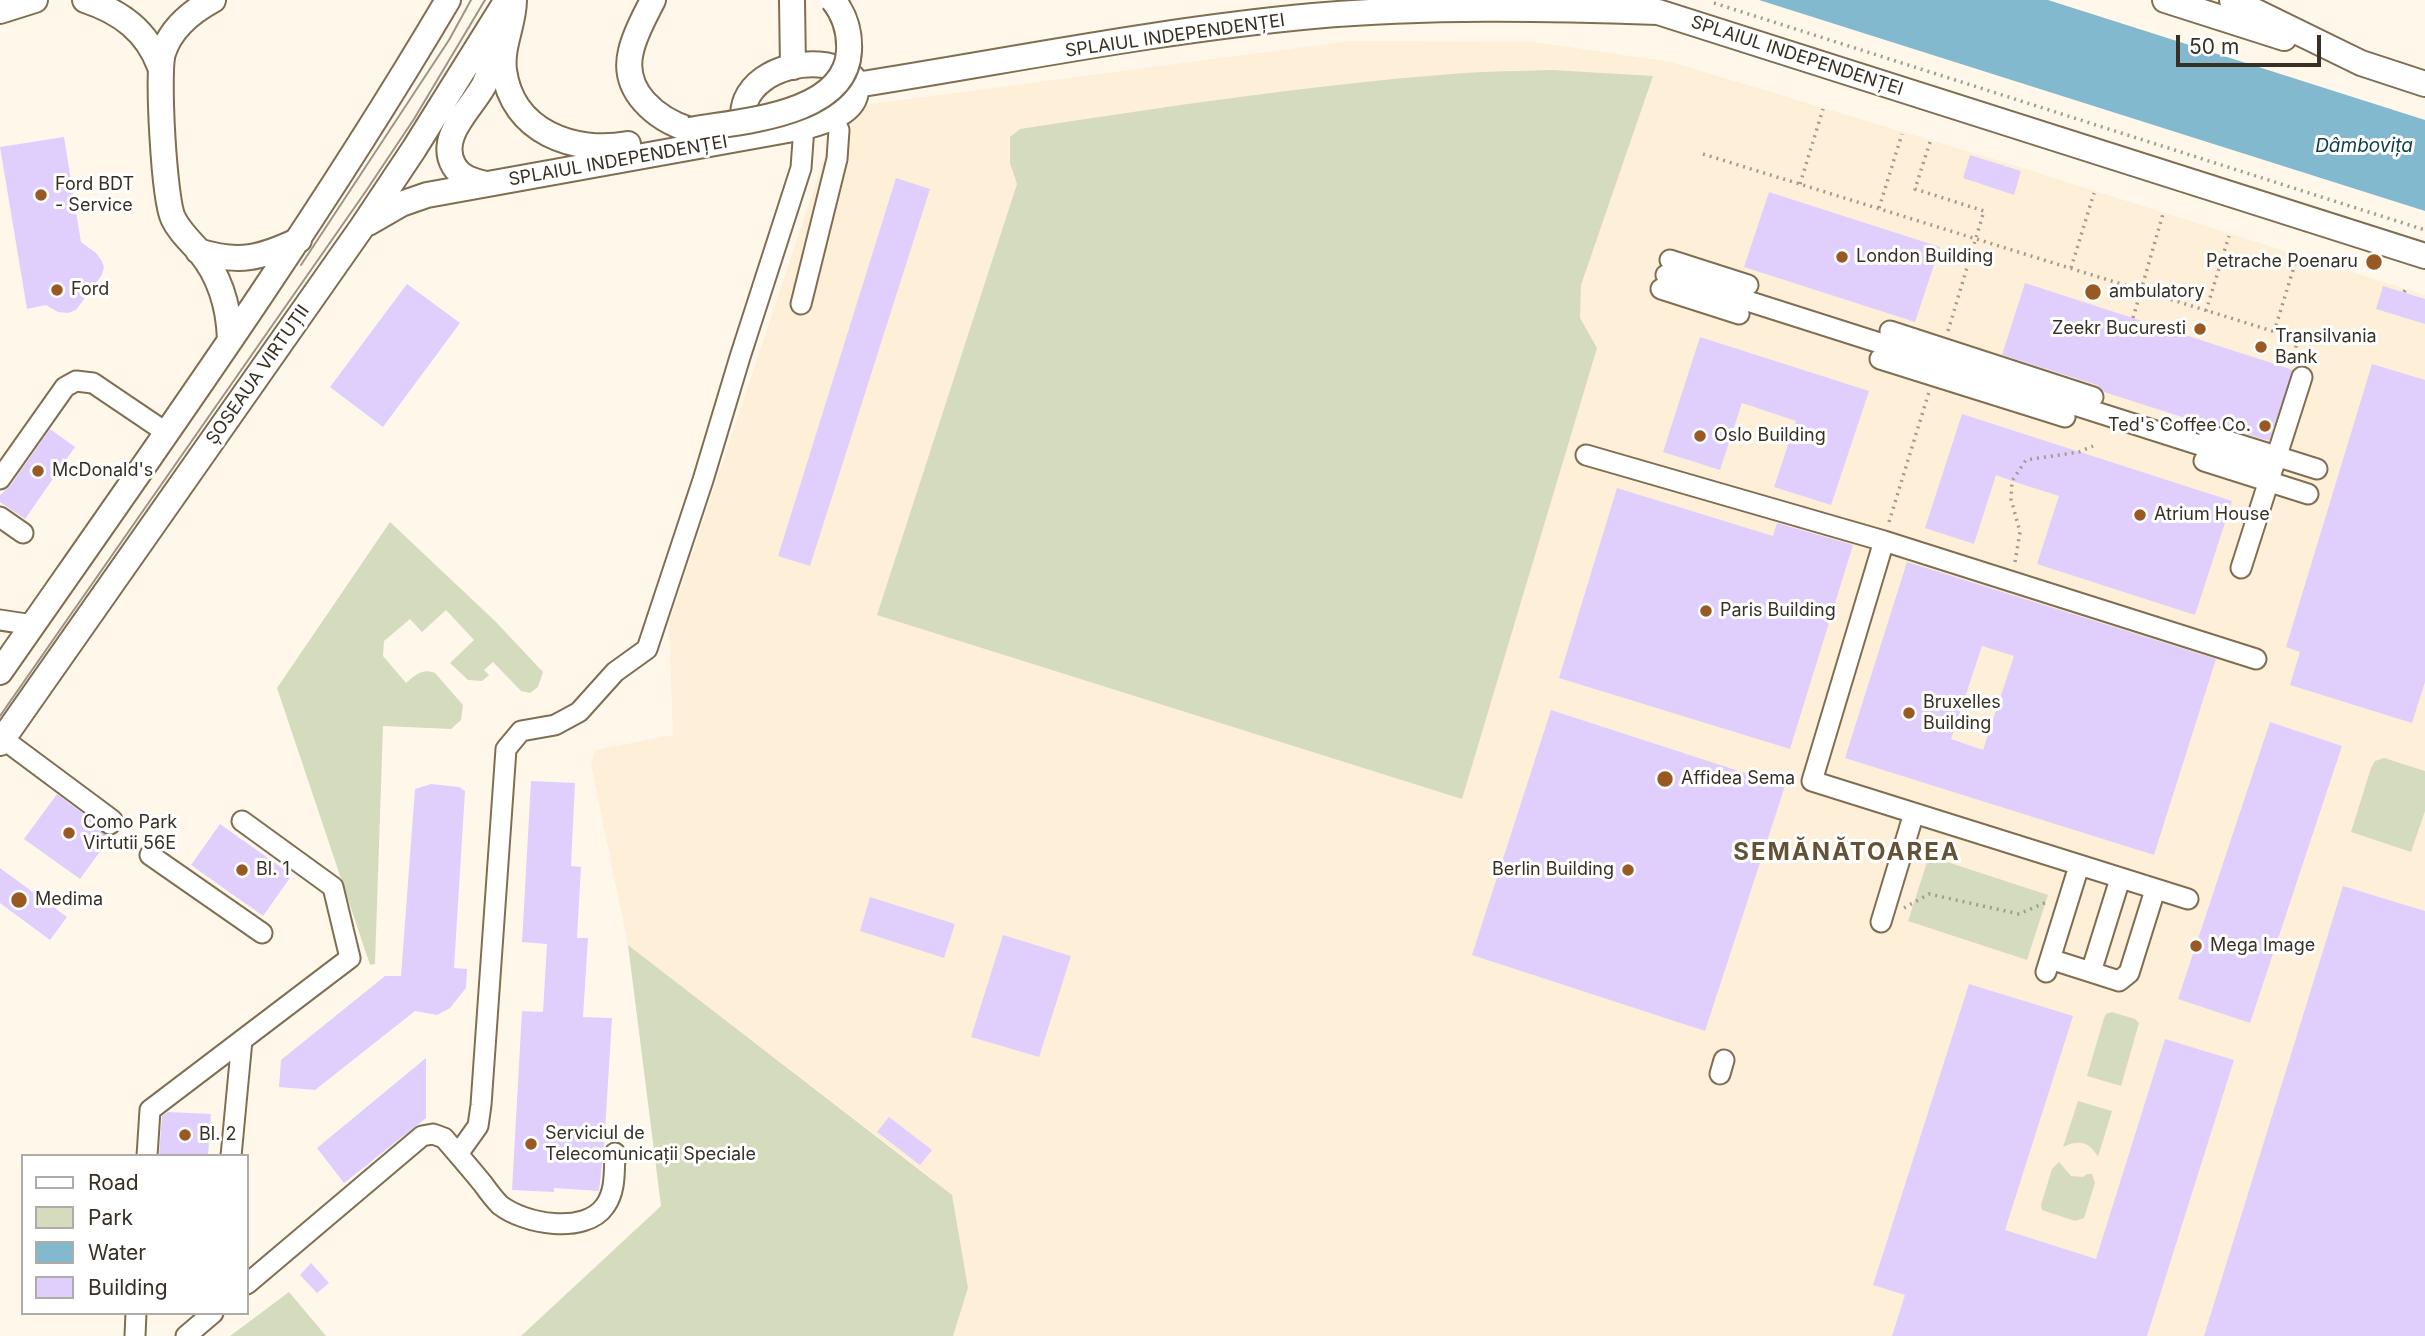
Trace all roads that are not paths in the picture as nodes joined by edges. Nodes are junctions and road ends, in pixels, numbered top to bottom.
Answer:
1 (35, 0) edge
2 (85, 0) edge
3 (213, 0) edge
4 (448, 0) edge
5 (507, 0) edge
6 (514, 0) edge
7 (653, 0) edge
8 (792, 0) edge
9 (833, 0) edge
10 (1616, 0) edge
11 (2165, 0) edge
12 (2232, 0) edge
13 (0, 11) edge
14 (1658, 12) junction
15 (491, 28) junction
16 (2361, 63) junction
17 (160, 67) junction
18 (793, 67) junction
19 (2425, 84) edge
20 (856, 85) junction
21 (832, 117) junction
22 (804, 127) junction
23 (690, 130) junction
24 (746, 137) junction
25 (490, 184) junction
26 (362, 227) junction
27 (299, 240) junction
28 (198, 251) junction
29 (2425, 256) edge
30 (1666, 275) junction
31 (1748, 285) dead end
32 (802, 304) dead end
33 (1739, 314) dead end
34 (1890, 331) dead end
35 (230, 340) junction
36 (1880, 359) dead end
37 (2302, 377) road end
38 (2093, 397) dead end
39 (2085, 423) dead end
40 (167, 433) junction
41 (2209, 435) dead end
42 (1586, 455) dead end
43 (2200, 460) dead end
44 (2272, 468) junction
45 (2317, 468) dead end
46 (0, 478) edge
47 (2308, 494) dead end
48 (0, 517) edge
49 (23, 533) dead end
50 (1884, 541) junction
51 (2241, 568) dead end
52 (0, 620) edge
53 (33, 625) junction
54 (2256, 659) dead end
55 (0, 672) edge
56 (1, 741) edge
57 (1914, 813) junction
58 (242, 821) dead end
59 (110, 824) dead end
60 (150, 855) dead end
61 (2079, 866) junction
62 (2120, 879) junction
63 (2155, 890) junction
64 (2188, 899) dead end
65 (1881, 922) road end
66 (262, 933) dead end
67 (2091, 972) junction
68 (242, 1040) junction
69 (615, 1153) dead end
70 (147, 1154) edge
71 (231, 1154) edge
72 (458, 1154) junction
73 (248, 1283) edge
74 (136, 1315) edge
75 (210, 1315) edge
76 (135, 1336) edge
77 (186, 1336) edge

1 - 13 main road
2 - 17 main road
3 - 17 main road
4 - 27 main road
5 - 15 main road, ȘOSEAUA VIRTUȚII
6 - 23 main road
7 - 23 main road
8 - 18 main road
9 - 23 main road, bridge
10 - 14 main road
11 - 16 main road
12 - 16 main road
14 - 20 main road, SPLAIUL INDEPENDENȚEI
14 - 29 main road, SPLAIUL INDEPENDENȚEI
15 - 25 main road, SPLAIUL INDEPENDENȚEI
15 - 26 main road, ȘOSEAUA VIRTUȚII
16 - 19 main road
17 - 28 main road
18 - 20 main road, SPLAIUL INDEPENDENȚEI
18 - 24 main road, SPLAIUL INDEPENDENȚEI
20 - 21 main road, SPLAIUL INDEPENDENȚEI
21 - 22 main road, SPLAIUL INDEPENDENȚEI
21 - 32 street
22 - 24 main road, SPLAIUL INDEPENDENȚEI
22 - 72 street
24 - 25 main road, SPLAIUL INDEPENDENȚEI
25 - 26 main road, SPLAIUL INDEPENDENȚEI
26 - 56 main road, ȘOSEAUA VIRTUȚII
27 - 28 main road
27 - 35 main road
28 - 35 main road
30 - 31 street
30 - 33 street
30 - 44 street
34 - 38 street
35 - 40 main road
36 - 39 street
37 - 44 street
40 - 46 street
40 - 53 main road
41 - 44 street
42 - 50 street
43 - 44 street
44 - 45 street
44 - 47 street
44 - 51 street
48 - 49 street
50 - 54 street
50 - 57 street
52 - 53 street
53 - 55 main road
56 - 59 street
57 - 61 street
57 - 65 street
58 - 68 street
60 - 66 street
61 - 62 street
61 - 67 street
62 - 63 street
62 - 67 street
63 - 64 street
63 - 67 street
68 - 70 street
68 - 71 street
69 - 72 street
72 - 73 street
74 - 76 street
75 - 77 street

